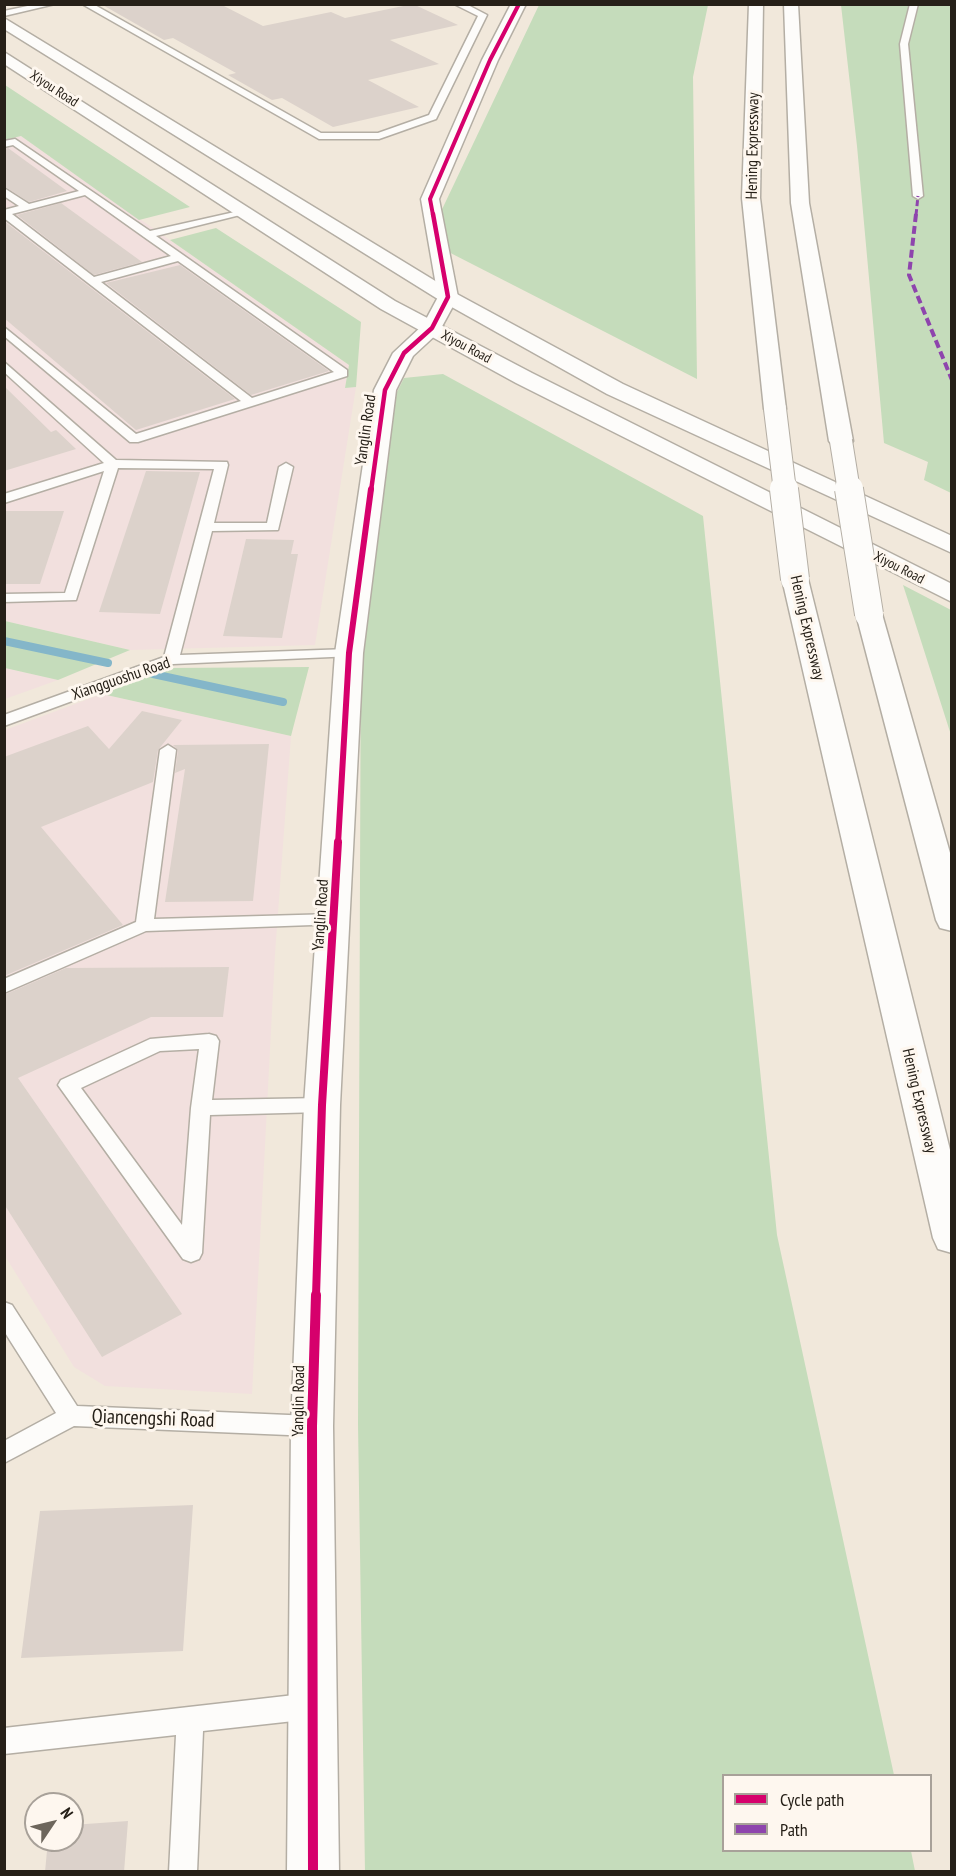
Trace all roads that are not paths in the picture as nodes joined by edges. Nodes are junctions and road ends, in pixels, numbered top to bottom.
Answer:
1 (51, 4) edge
2 (86, 4) edge
3 (458, 4) edge
4 (519, 4) edge
5 (756, 4) edge
6 (791, 4) edge
7 (914, 4) edge
8 (4, 14) edge
9 (4, 22) edge
10 (4, 57) edge
11 (4, 144) edge
12 (4, 191) edge
13 (87, 192) junction
14 (918, 196) dead end
15 (27, 207) junction
16 (244, 211) junction
17 (4, 213) edge
18 (148, 235) junction
19 (180, 257) junction
20 (92, 280) junction
21 (448, 297) junction
22 (432, 328) junction
23 (4, 330) edge
24 (4, 365) edge
25 (250, 402) junction
26 (113, 464) junction
27 (286, 467) dead end
28 (4, 499) edge
29 (206, 527) junction
30 (951, 546) edge
31 (951, 594) edge
32 (4, 598) edge
33 (349, 653) junction
34 (171, 660) junction
35 (4, 722) edge
36 (168, 750) dead end
37 (334, 920) junction
38 (951, 920) edge
39 (144, 925) junction
40 (4, 987) edge
41 (322, 1105) junction
42 (201, 1108) junction
43 (951, 1238) edge
44 (4, 1311) edge
45 (71, 1416) junction
46 (312, 1425) junction
47 (4, 1453) edge
48 (312, 1706) junction
49 (190, 1720) junction
50 (4, 1741) edge
51 (183, 1872) edge
52 (313, 1872) edge

1 - 8 lane
2 - 3 lane
4 - 21 main road
5 - 43 main road, Hening Expressway, bridge
6 - 38 main road, bridge
7 - 14 lane
9 - 21 main road, Xiyou Road
10 - 16 main road, Xiyou Road
11 - 13 lane
12 - 15 lane
13 - 15 lane
13 - 18 lane
15 - 17 lane
16 - 18 lane
16 - 22 main road, Xiyou Road
17 - 20 lane
18 - 19 lane
19 - 20 lane
19 - 25 lane
20 - 25 lane
21 - 22 main road, Yanglin Road
21 - 30 main road, Xiyou Road
22 - 31 main road, Xiyou Road
22 - 33 main road, Yanglin Road
23 - 25 lane
24 - 26 lane
26 - 28 lane
26 - 29 lane
26 - 32 lane
27 - 29 lane
29 - 34 lane
33 - 34 lane, Xiangguoshu Road
33 - 37 main road, Yanglin Road
34 - 35 lane, Xiangguoshu Road
36 - 39 lane
37 - 39 lane
37 - 41 main road, Yanglin Road
39 - 40 lane
41 - 42 lane
41 - 46 main road, Yanglin Road
42 - 42 lane
44 - 45 lane
45 - 46 lane, Qiancengshi Road
45 - 47 lane, Qiancengshi Road
46 - 48 main road, Yanglin Road
48 - 49 lane
48 - 52 main road, Yanglin Road
49 - 50 lane
49 - 51 lane

